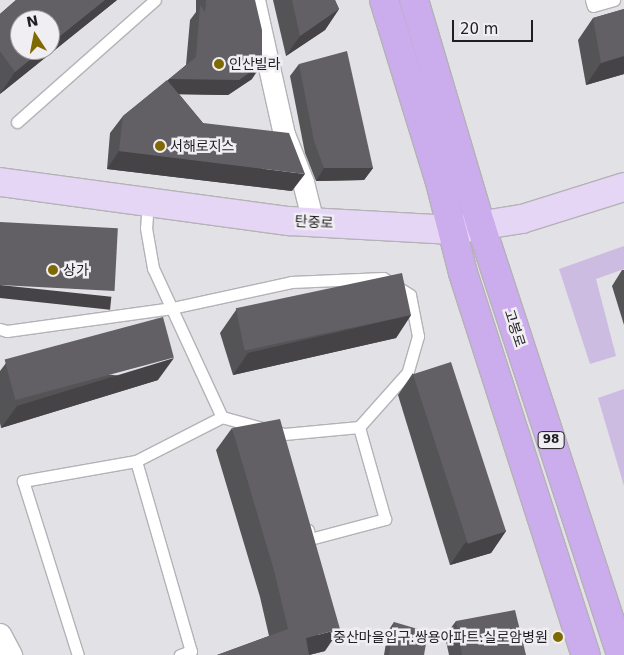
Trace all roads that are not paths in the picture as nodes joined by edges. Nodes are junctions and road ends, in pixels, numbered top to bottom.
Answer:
1 (155, 0) edge
2 (254, 0) edge
3 (384, 0) edge
4 (414, 0) edge
5 (591, 0) edge
6 (614, 0) edge
7 (17, 122) dead end
8 (0, 182) edge
9 (624, 187) edge
10 (148, 199) junction
11 (313, 222) junction
12 (481, 226) junction
13 (453, 230) junction
14 (172, 308) junction
15 (0, 329) edge
16 (222, 417) junction
17 (359, 427) junction
18 (136, 461) junction
19 (306, 520) edge
20 (0, 634) edge
21 (11, 655) edge
22 (78, 655) edge
23 (180, 655) edge
24 (586, 655) edge
25 (621, 655) edge

1 - 7 lane
2 - 11 street
3 - 13 main road, 98
4 - 12 main road, 고봉로 / 98
5 - 6 lane
8 - 10 main road, 탄중로
9 - 12 main road, 탄중로
10 - 11 main road, 탄중로
10 - 14 lane
11 - 13 main road, 탄중로
12 - 13 main road, 탄중로
12 - 25 main road, 고봉로 / 98
13 - 24 main road, 98
14 - 15 lane
14 - 16 lane
14 - 17 lane
16 - 17 lane
16 - 18 lane
17 - 19 lane
18 - 22 lane
18 - 23 lane
20 - 21 street

